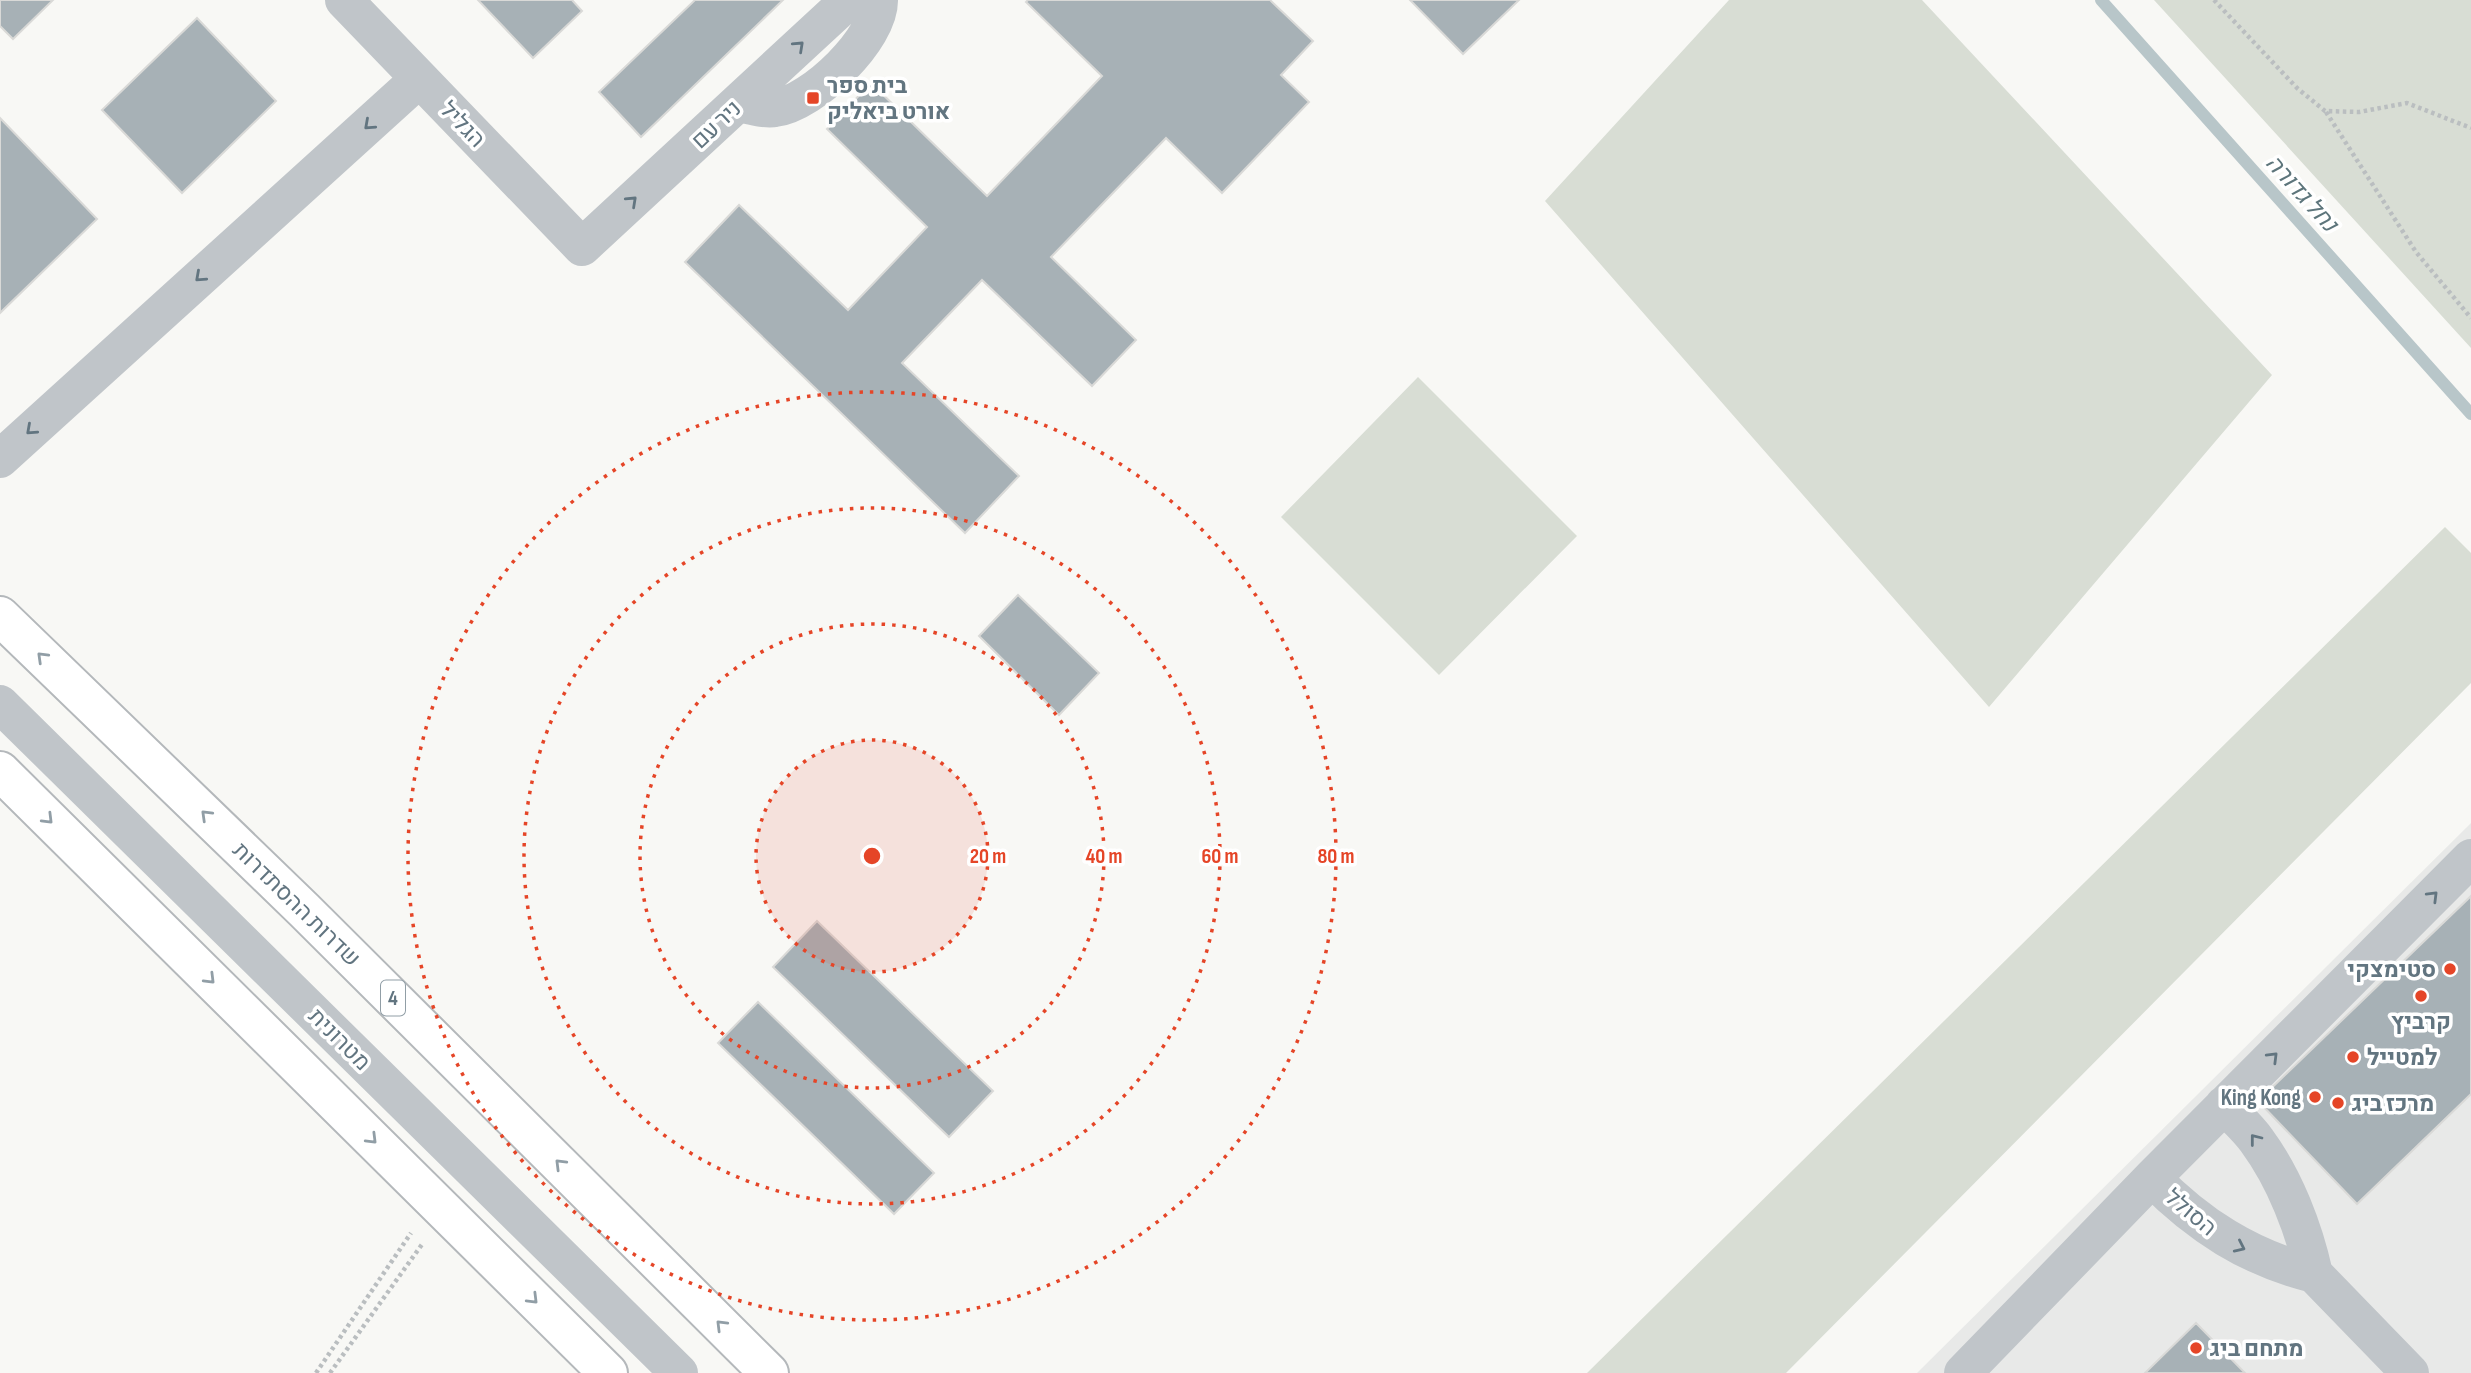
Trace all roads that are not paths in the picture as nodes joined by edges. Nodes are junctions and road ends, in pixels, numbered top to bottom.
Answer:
1 (344, 0) edge
2 (849, 0) edge
3 (879, 0) edge
4 (419, 79) junction
5 (738, 103) junction
6 (582, 247) joint
7 (0, 458) edge
8 (4, 623) edge
9 (0, 704) edge
10 (0, 771) edge
11 (2471, 858) edge
12 (2224, 1105) junction
13 (2152, 1178) junction
14 (2314, 1274) junction
15 (608, 1373) edge
16 (679, 1373) edge
17 (769, 1373) edge
18 (1963, 1373) edge
19 (2410, 1373) edge

1 - 4 street, הגליל
5 -> 2 street, ניר עם
3 - 5 street
4 - 6 street, הגליל
4 -> 7 street
6 -> 5 street, ניר עם
17 -> 8 highway, שדרות ההסתדרות / 4
9 - 16 street, מטרונית
10 -> 15 highway
12 -> 11 street, הסולל
12 - 13 street, הסולל
14 -> 12 street
13 -> 14 street, הסולל
13 - 18 street
14 - 19 street

